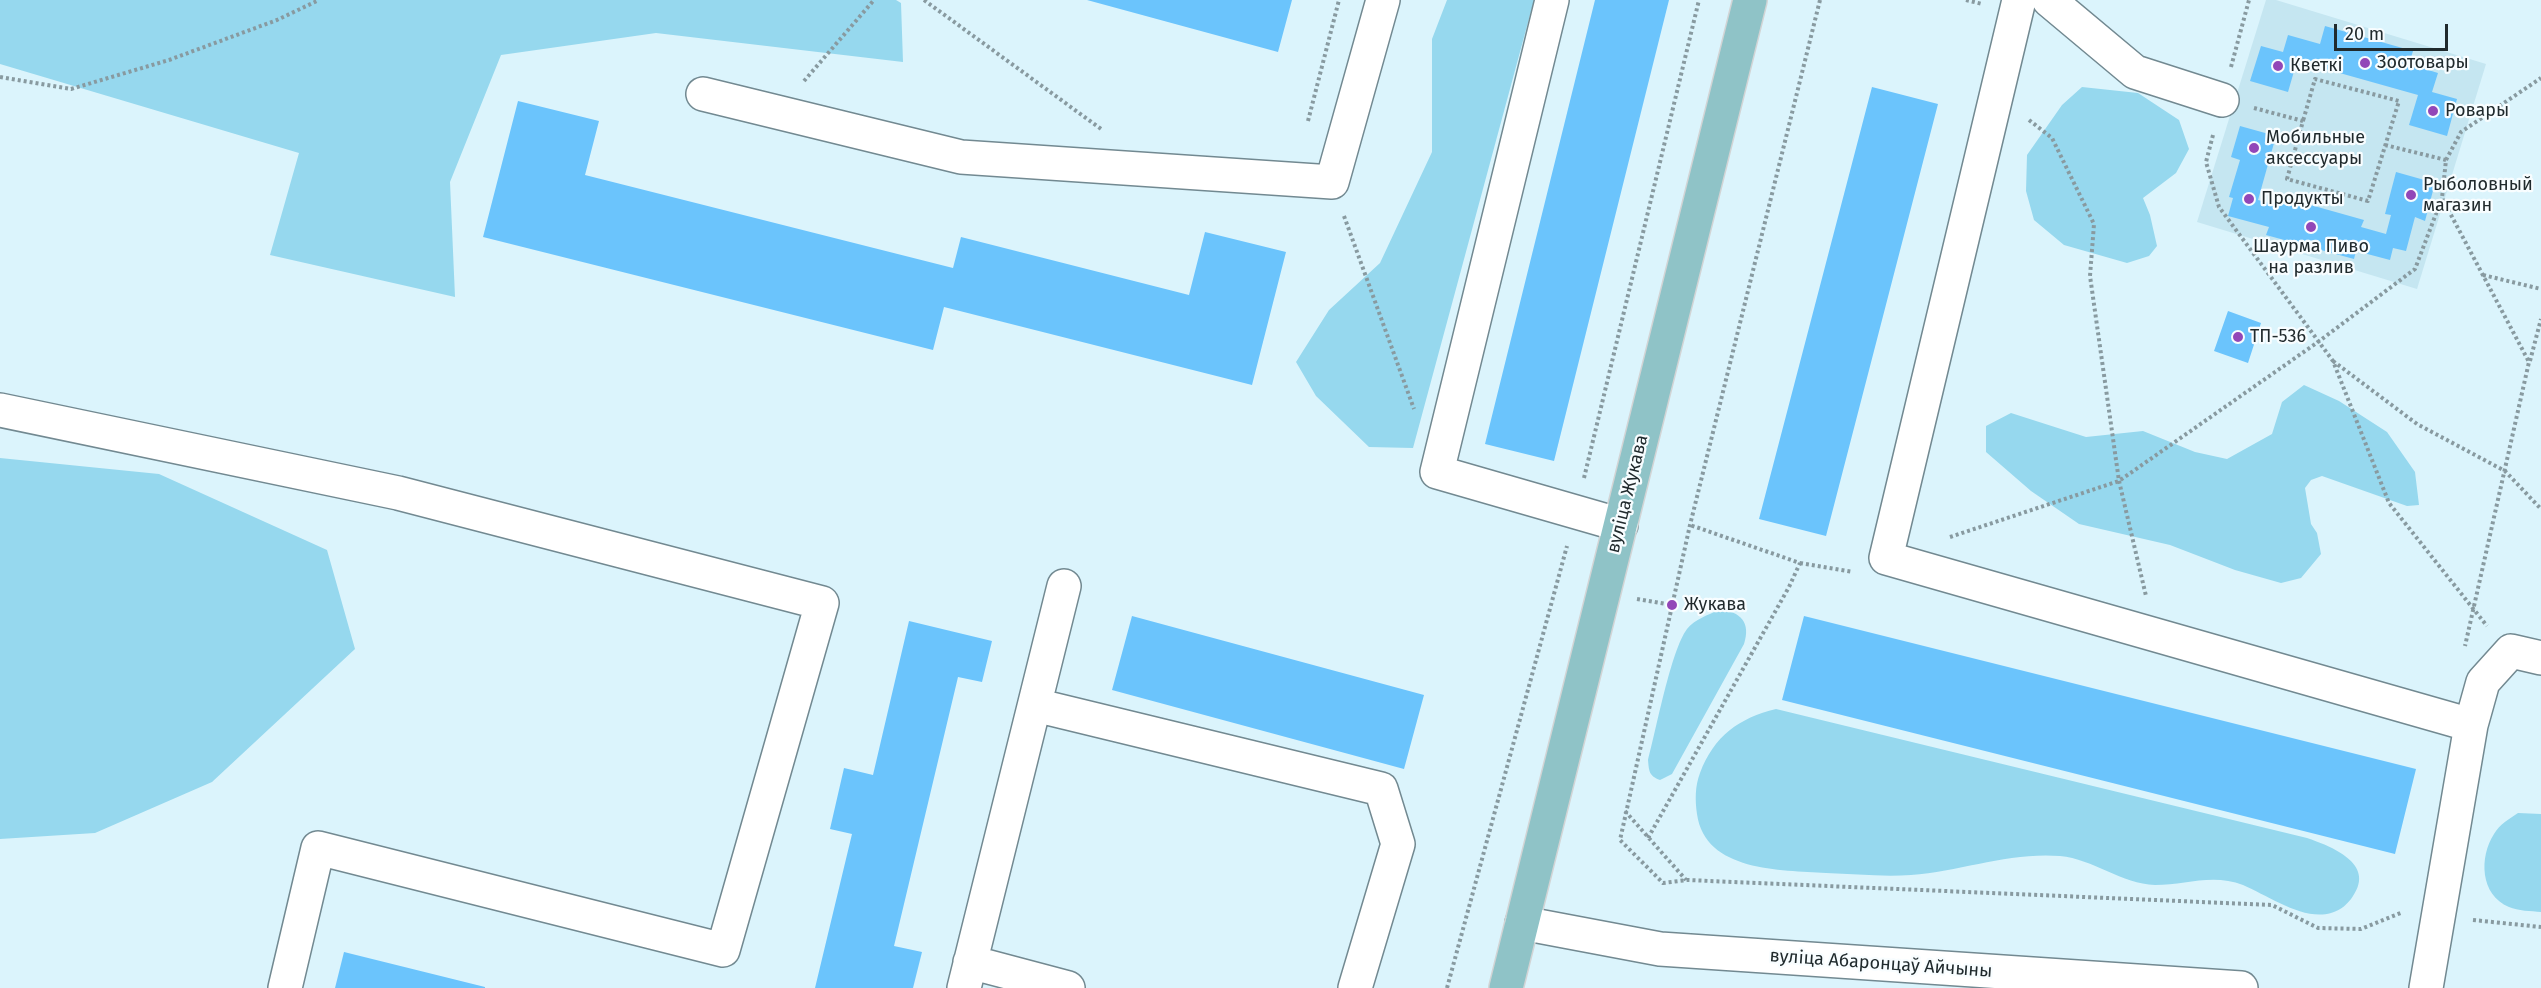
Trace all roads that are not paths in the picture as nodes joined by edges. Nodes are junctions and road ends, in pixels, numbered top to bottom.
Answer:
1 (1383, 0) edge
2 (1551, 0) edge
3 (1750, 0) edge
4 (2019, 0) edge
5 (2049, 0) edge
6 (703, 94) dead end
7 (2222, 100) road end
8 (0, 410) edge
9 (1621, 525) junction
10 (1064, 586) dead end
11 (2526, 654) edge
12 (1035, 705) junction
13 (2471, 725) junction
14 (1522, 923) junction
15 (967, 975) edge
16 (285, 988) edge
17 (1068, 988) edge
18 (1355, 988) edge
19 (1506, 988) edge
20 (2241, 988) edge
21 (2426, 988) edge

1 - 6 street
2 - 9 street
3 - 9 main road, вуліца Жукава
4 - 13 street
5 - 7 street
8 - 16 street
9 - 14 main road, вуліца Жукава
10 - 12 street
11 - 13 street
12 - 15 street
12 - 18 street
13 - 21 street
14 - 19 main road, вуліца Жукава
14 - 20 street, вуліца Абаронцаў Айчыны
15 - 17 street

